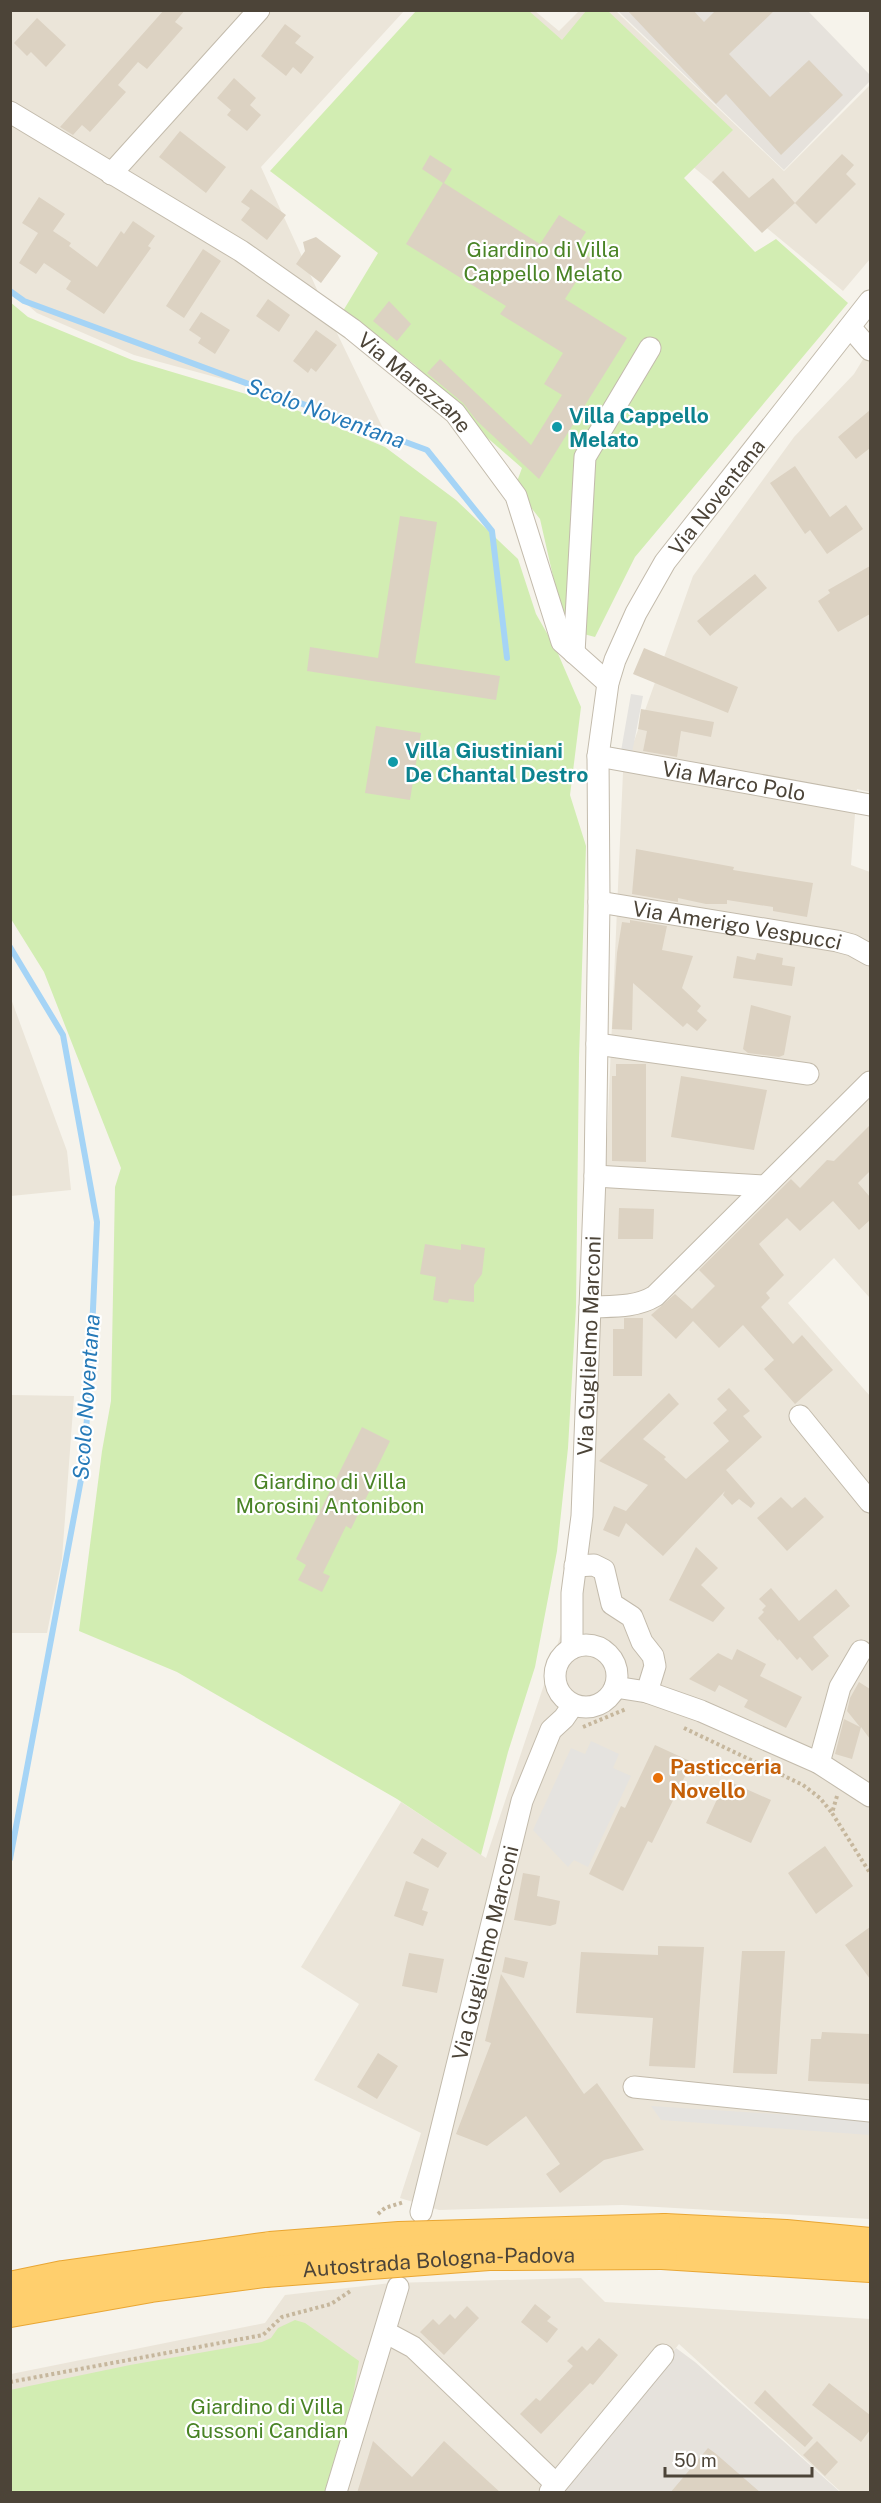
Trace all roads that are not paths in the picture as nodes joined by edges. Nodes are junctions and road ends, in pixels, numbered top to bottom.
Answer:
1 (259, 10) edge
2 (10, 112) edge
3 (111, 174) junction
4 (870, 301) edge
5 (851, 328) junction
6 (650, 348) dead end
7 (870, 350) edge
8 (574, 653) junction
9 (608, 683) junction
10 (598, 756) junction
11 (870, 805) edge
12 (599, 902) junction
13 (870, 955) edge
14 (597, 1044) junction
15 (808, 1074) dead end
16 (870, 1082) edge
17 (595, 1176) junction
18 (765, 1186) junction
19 (590, 1307) junction
20 (800, 1416) dead end
21 (870, 1502) edge
22 (576, 1566) junction
23 (572, 1648) junction
24 (861, 1651) dead end
25 (615, 1687) junction
26 (640, 1700) junction
27 (573, 1705) junction
28 (819, 1763) junction
29 (870, 1796) edge
30 (634, 2087) dead end
31 (870, 2111) edge
32 (415, 2204) road end
33 (664, 2242) junction
34 (870, 2243) edge
35 (267, 2259) junction
36 (870, 2267) edge
37 (10, 2287) edge
38 (398, 2287) dead end
39 (10, 2312) edge
40 (385, 2332) junction
41 (663, 2355) dead end
42 (553, 2488) edge
43 (336, 2493) edge

1 - 3 street
2 - 3 street, Via Marezzane
3 - 8 street, Via Marezzane
4 - 5 street, Via Noventana
5 - 7 street
5 - 9 street, Via Noventana
6 - 8 street
8 - 9 street, Via Marezzane
9 - 10 street, Via Guglielmo Marconi
10 - 11 street, Via Marco Polo
10 - 12 street, Via Guglielmo Marconi
12 - 13 street, Via Amerigo Vespucci
12 - 14 street, Via Guglielmo Marconi
14 - 15 street
14 - 17 street, Via Guglielmo Marconi
16 - 18 street
17 - 18 street
17 - 19 street, Via Guglielmo Marconi
18 - 19 street
19 - 22 street, Via Guglielmo Marconi
20 - 21 street
22 - 23 street, Via Guglielmo Marconi
22 - 26 street
23 - 25 street
23 - 27 street
24 - 28 street
25 - 26 street
25 - 27 street
26 - 28 street
27 - 32 street, Via Guglielmo Marconi
28 - 29 street
30 - 31 street
33 - 34 highway, Autostrada Bologna-Padova
33 - 35 highway, Autostrada Bologna-Padova, bridge
33 - 36 highway, Autostrada Bologna-Padova
35 - 37 highway, Autostrada Bologna-Padova
35 - 39 highway, Autostrada Bologna-Padova
38 - 40 street
40 - 42 street
40 - 43 street
41 - 42 street

